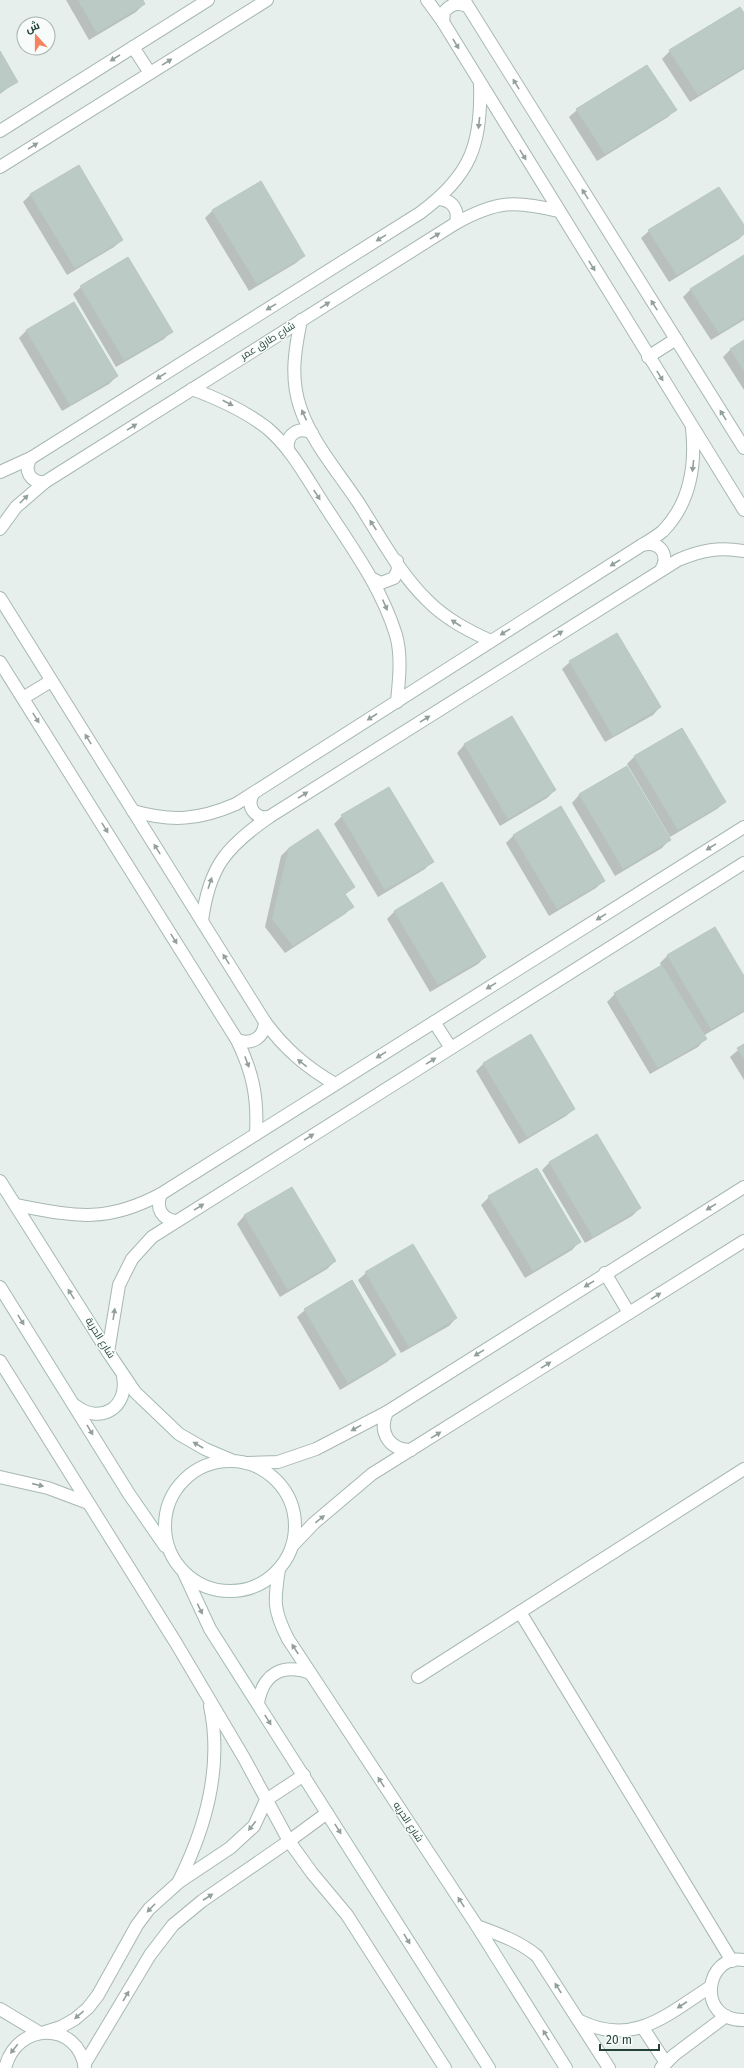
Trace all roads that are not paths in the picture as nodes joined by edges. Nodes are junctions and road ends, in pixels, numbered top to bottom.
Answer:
1 (208, 0) edge
2 (267, 0) edge
3 (427, 0) edge
4 (466, 3) edge
5 (443, 22) junction
6 (133, 47) junction
7 (150, 73) junction
8 (480, 84) junction
9 (0, 131) edge
10 (0, 167) edge
11 (440, 199) junction
12 (558, 211) junction
13 (456, 223) junction
14 (301, 320) junction
15 (676, 339) junction
16 (648, 357) junction
17 (192, 389) junction
18 (692, 428) junction
19 (312, 433) junction
20 (744, 448) edge
21 (288, 449) junction
22 (32, 458) junction
23 (0, 472) edge
24 (45, 482) junction
25 (744, 510) edge
26 (0, 529) edge
27 (642, 545) junction
28 (744, 551) edge
29 (397, 561) junction
30 (661, 570) junction
31 (371, 578) junction
32 (0, 598) edge
33 (491, 641) junction
34 (0, 662) edge
35 (51, 681) junction
36 (23, 698) junction
37 (397, 702) junction
38 (253, 794) junction
39 (133, 811) junction
40 (269, 817) junction
41 (744, 827) edge
42 (744, 863) edge
43 (202, 921) junction
44 (265, 1022) junction
45 (434, 1022) junction
46 (237, 1040) junction
47 (451, 1048) junction
48 (335, 1084) junction
49 (256, 1134) junction
50 (0, 1181) edge
51 (744, 1187) edge
52 (161, 1194) junction
53 (16, 1205) junction
54 (177, 1221) junction
55 (744, 1241) edge
56 (605, 1273) junction
57 (0, 1287) edge
58 (629, 1313) junction
59 (108, 1352) junction
60 (0, 1361) edge
61 (123, 1375) junction
62 (75, 1405) junction
63 (387, 1412) junction
64 (411, 1450) junction
65 (234, 1461) junction
66 (247, 1463) junction
67 (744, 1469) edge
68 (0, 1477) edge
69 (88, 1503) junction
70 (292, 1546) junction
71 (169, 1552) junction
72 (279, 1569) junction
73 (184, 1574) junction
74 (520, 1612) junction
75 (310, 1673) junction
76 (418, 1677) dead end
77 (208, 1697) junction
78 (258, 1704) junction
79 (304, 1775) junction
80 (266, 1800) junction
81 (327, 1813) junction
82 (289, 1841) junction
83 (179, 1882) junction
84 (477, 1926) junction
85 (738, 1961) edge
86 (710, 1986) junction
87 (0, 2009) edge
88 (726, 2016) junction
89 (744, 2020) edge
90 (580, 2021) junction
91 (643, 2028) junction
92 (42, 2033) junction
93 (0, 2062) edge
94 (664, 2065) edge
95 (85, 2067) edge
96 (4, 2068) edge
97 (445, 2068) edge
98 (489, 2068) edge
99 (566, 2068) edge
100 (609, 2068) edge

1 - 6 street
7 -> 2 street
3 - 5 street
4 - 5 street
15 -> 4 street
5 -> 8 street
6 - 7 street
6 -> 9 street
10 -> 7 street
8 -> 11 street
8 -> 12 street
11 - 13 street
11 -> 22 street
12 - 13 street, شارع طارق عمر
12 -> 16 street
14 -> 13 street, شارع طارق عمر
14 - 17 street, شارع طارق عمر
19 -> 14 street
15 - 16 street
20 -> 15 street
16 -> 18 street
17 -> 21 street
24 -> 17 street, شارع طارق عمر
18 - 25 street
18 -> 27 street
19 - 21 street
29 -> 19 street
21 -> 31 street
22 - 23 street
22 - 24 street
26 -> 24 street, شارع طارق عمر
27 - 30 street
27 -> 33 street
28 - 30 street
29 - 31 street
33 -> 29 street
40 -> 30 street
31 -> 37 street
32 - 35 street
33 - 37 street
34 - 36 street
35 - 36 street
39 -> 35 street
36 -> 46 street
37 -> 38 street
38 - 39 street
38 - 40 street
43 -> 39 street
43 -> 40 street
41 -> 45 street
42 - 47 street
44 -> 43 street
44 - 46 street
48 -> 44 street
45 - 47 street
45 -> 48 street
46 -> 49 street
54 -> 47 street
48 - 49 street
49 - 52 street
50 - 53 street, شارع الحرية
51 -> 56 street
52 - 53 street
52 - 54 street
59 -> 53 street, شارع الحرية
59 -> 54 street
58 -> 55 street
56 - 58 street
56 -> 63 street
57 -> 62 street
64 -> 58 street
59 - 61 street, شارع الحرية
60 - 69 street
61 - 62 street
65 -> 61 street, شارع الحرية
62 -> 71 street
63 - 64 street
63 -> 66 street
70 -> 64 street
65 - 66 street
65 - 71 street
66 - 70 street
67 - 74 street
68 -> 69 street
69 - 77 street
70 - 72 street
71 - 73 street
72 - 73 street
75 -> 72 street, شارع الحريه
73 -> 78 street
74 - 76 street
74 - 85 street
75 - 78 street
84 -> 75 street, شارع الحريه
77 - 80 street
77 - 83 street
78 -> 79 street
79 - 80 street
79 - 81 street
80 - 82 street
80 -> 83 street
81 - 82 street
81 -> 98 street
95 -> 82 street
82 - 97 street
83 -> 92 street
90 -> 84 street
99 -> 84 street, شارع الحريه
85 - 86 street
86 - 88 street
86 -> 91 street
87 - 92 street
88 - 89 street
88 - 94 street
90 - 91 street
90 - 100 street
91 - 94 street
92 - 95 street
92 -> 96 street
93 - 96 street

